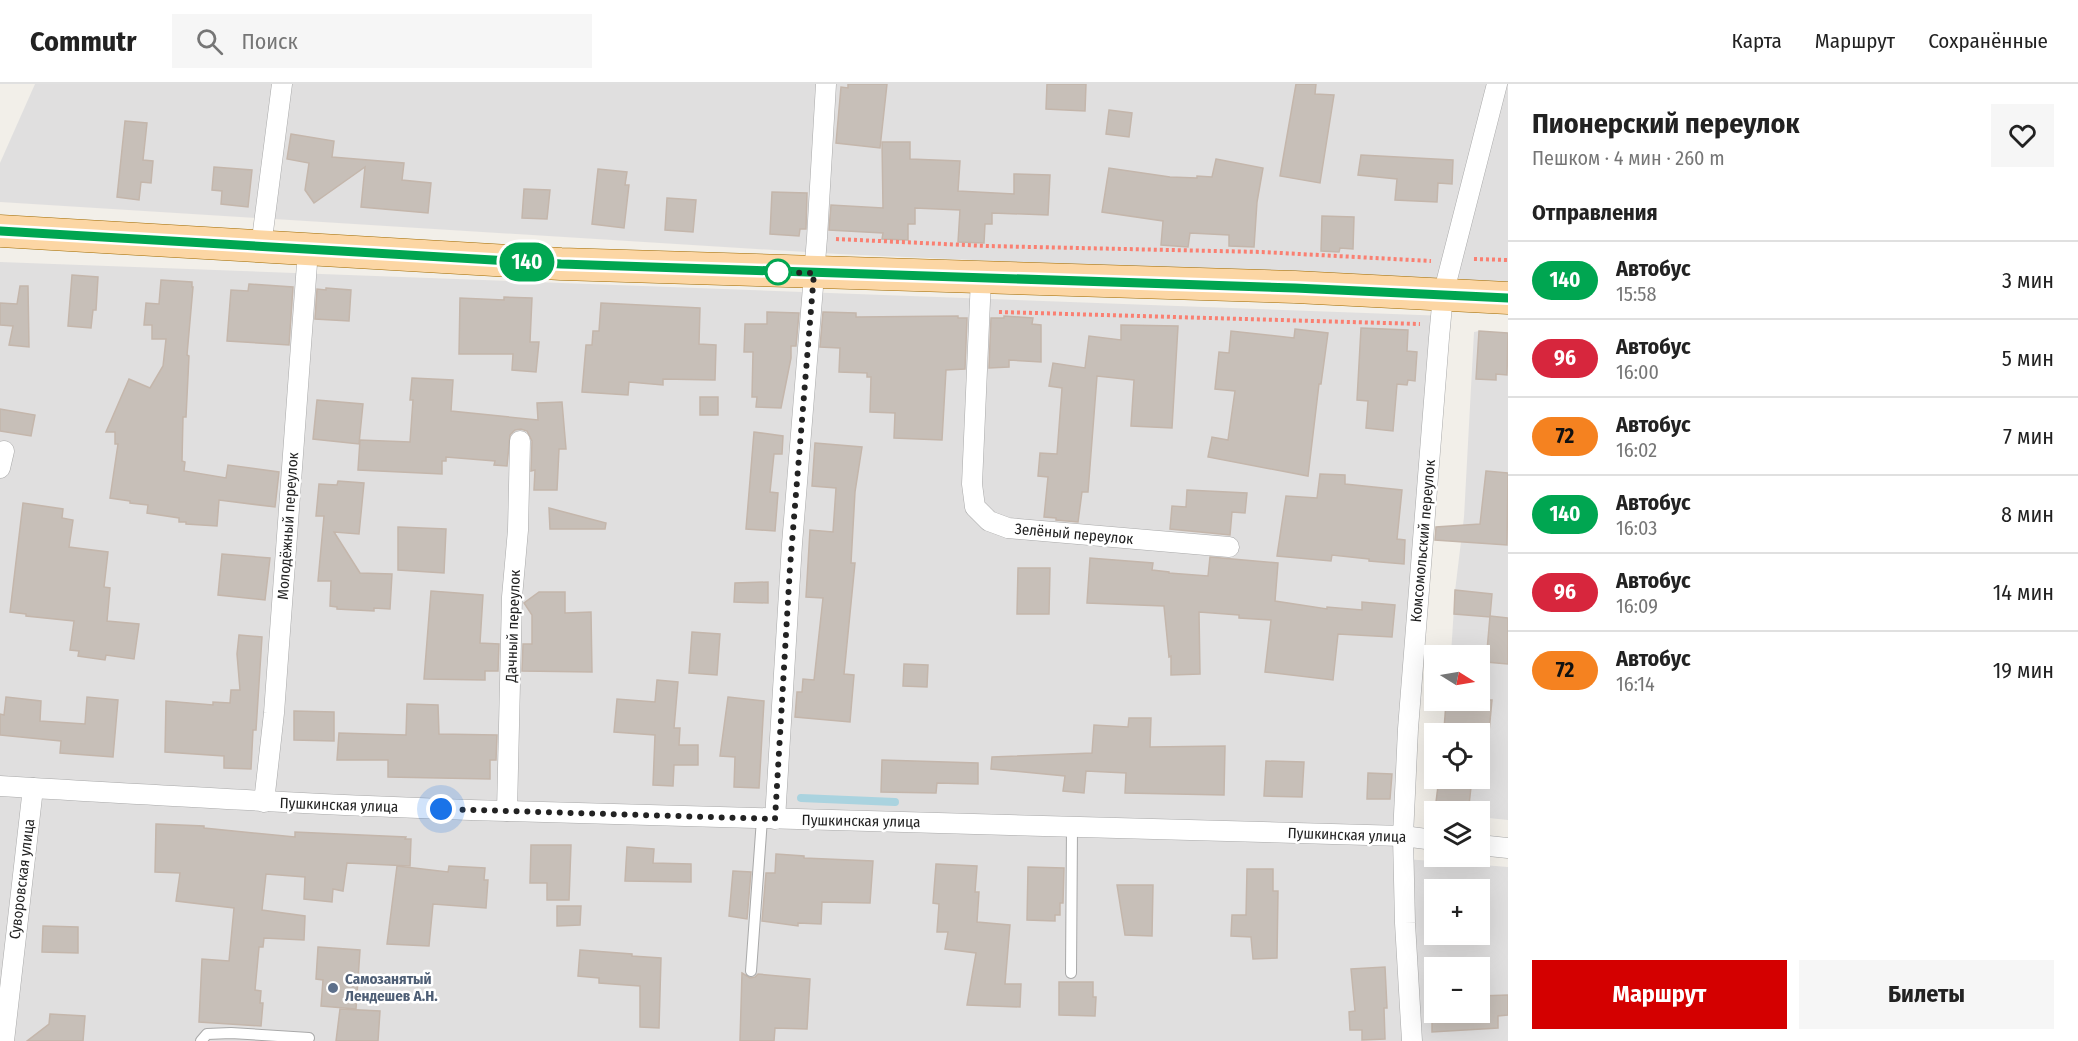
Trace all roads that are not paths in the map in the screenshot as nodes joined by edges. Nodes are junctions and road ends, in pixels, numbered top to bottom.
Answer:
1 (282, 84) edge
2 (826, 84) edge
3 (1497, 84) edge
4 (0, 231) edge
5 (261, 247) junction
6 (308, 250) junction
7 (814, 273) junction
8 (981, 278) junction
9 (1508, 298) edge
10 (1442, 310) junction
11 (520, 441) dead end
12 (1229, 547) dead end
13 (0, 786) edge
14 (33, 788) junction
15 (264, 802) junction
16 (507, 811) junction
17 (769, 819) junction
18 (1072, 826) junction
19 (1403, 836) junction
20 (1424, 839) edge
21 (1490, 846) edge
22 (1508, 848) edge
23 (751, 971) dead end
24 (1071, 973) dead end
25 (309, 1038) dead end
26 (4, 1041) edge
27 (201, 1041) edge
28 (1412, 1041) edge

1 - 5 street
2 - 7 street
3 - 10 street, Комсомольский переулок
4 - 5 main road
5 - 6 main road
6 - 7 main road
6 - 15 street, Молодёжный переулок
7 - 8 main road
7 - 17 street
8 - 10 main road
8 - 12 street, Зелёный переулок
9 - 10 main road
10 - 19 street, Комсомольский переулок
11 - 16 street, Дачный переулок
13 - 14 street, Пушкинская улица
14 - 15 street, Пушкинская улица
14 - 26 street, Суворовская улица
15 - 16 street, Пушкинская улица
16 - 17 street, Пушкинская улица
17 - 18 street, Пушкинская улица
17 - 23 lane
18 - 19 street, Пушкинская улица
18 - 24 lane
19 - 20 street, Пушкинская улица
19 - 28 street, Комсомольский переулок
21 - 22 street
25 - 27 lane

